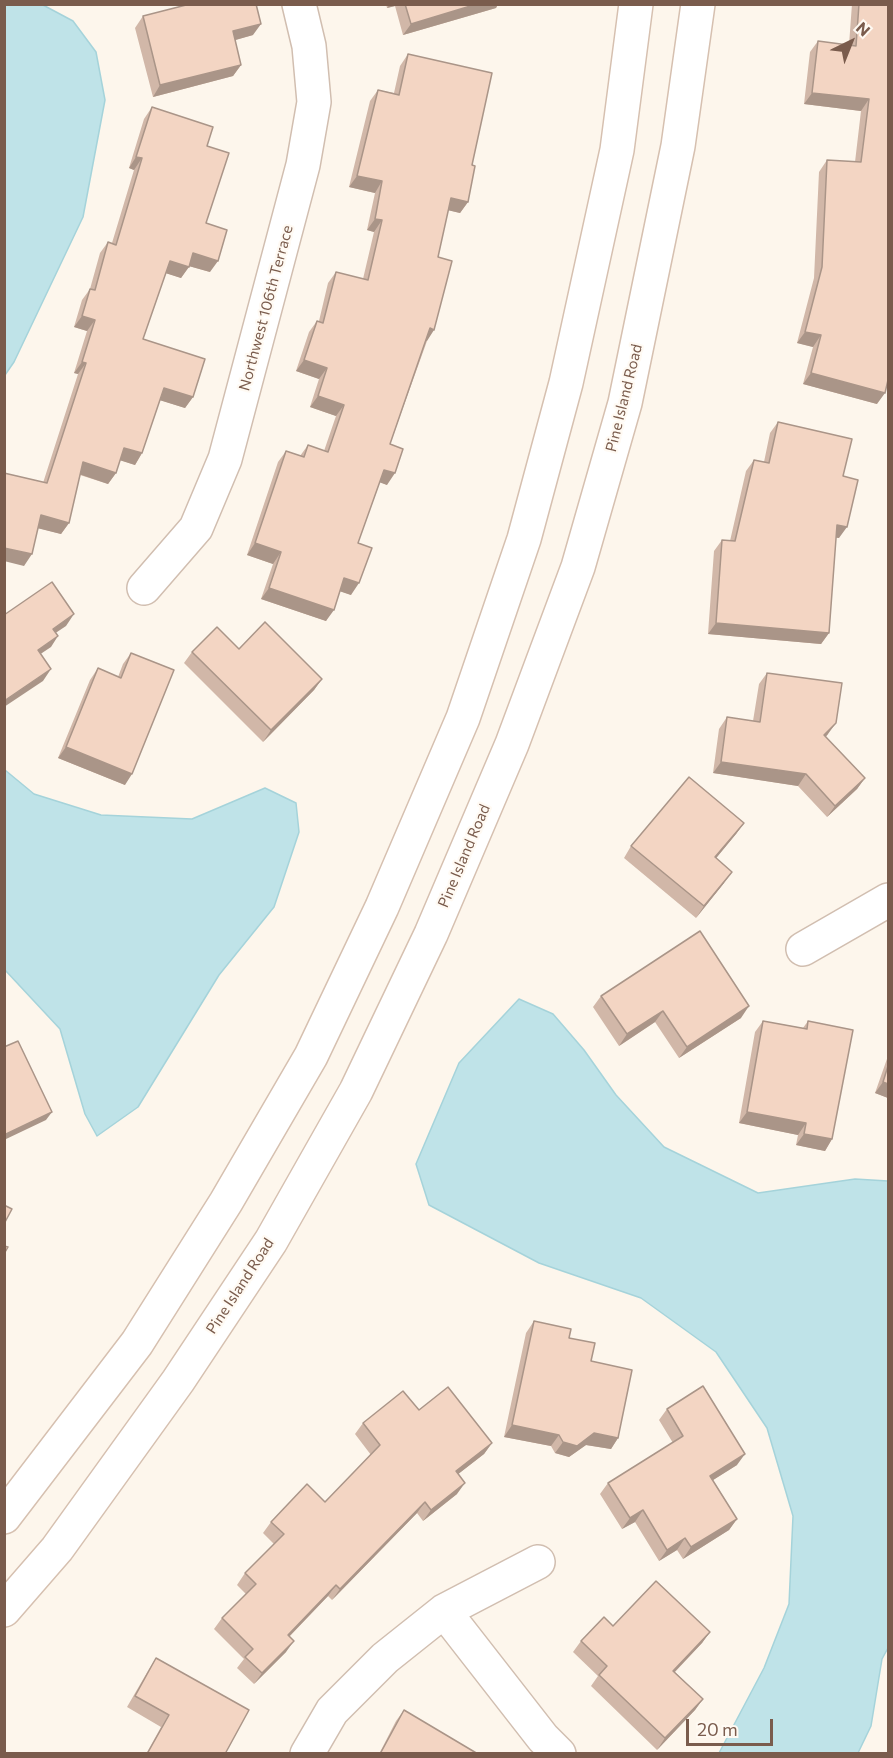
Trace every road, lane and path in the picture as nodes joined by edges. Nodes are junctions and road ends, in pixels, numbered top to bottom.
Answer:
1 (299, 4) edge
2 (636, 4) edge
3 (698, 4) edge
4 (144, 588) dead end
5 (888, 900) edge
6 (803, 949) dead end
7 (4, 1517) edge
8 (538, 1562) dead end
9 (4, 1610) edge
10 (444, 1611) junction
11 (307, 1754) edge
12 (559, 1754) edge

1 - 4 main road, Northwest 106th Terrace
2 - 7 main road
3 - 9 main road, Pine Island Road
5 - 6 main road
8 - 10 main road
10 - 11 main road
10 - 12 main road

